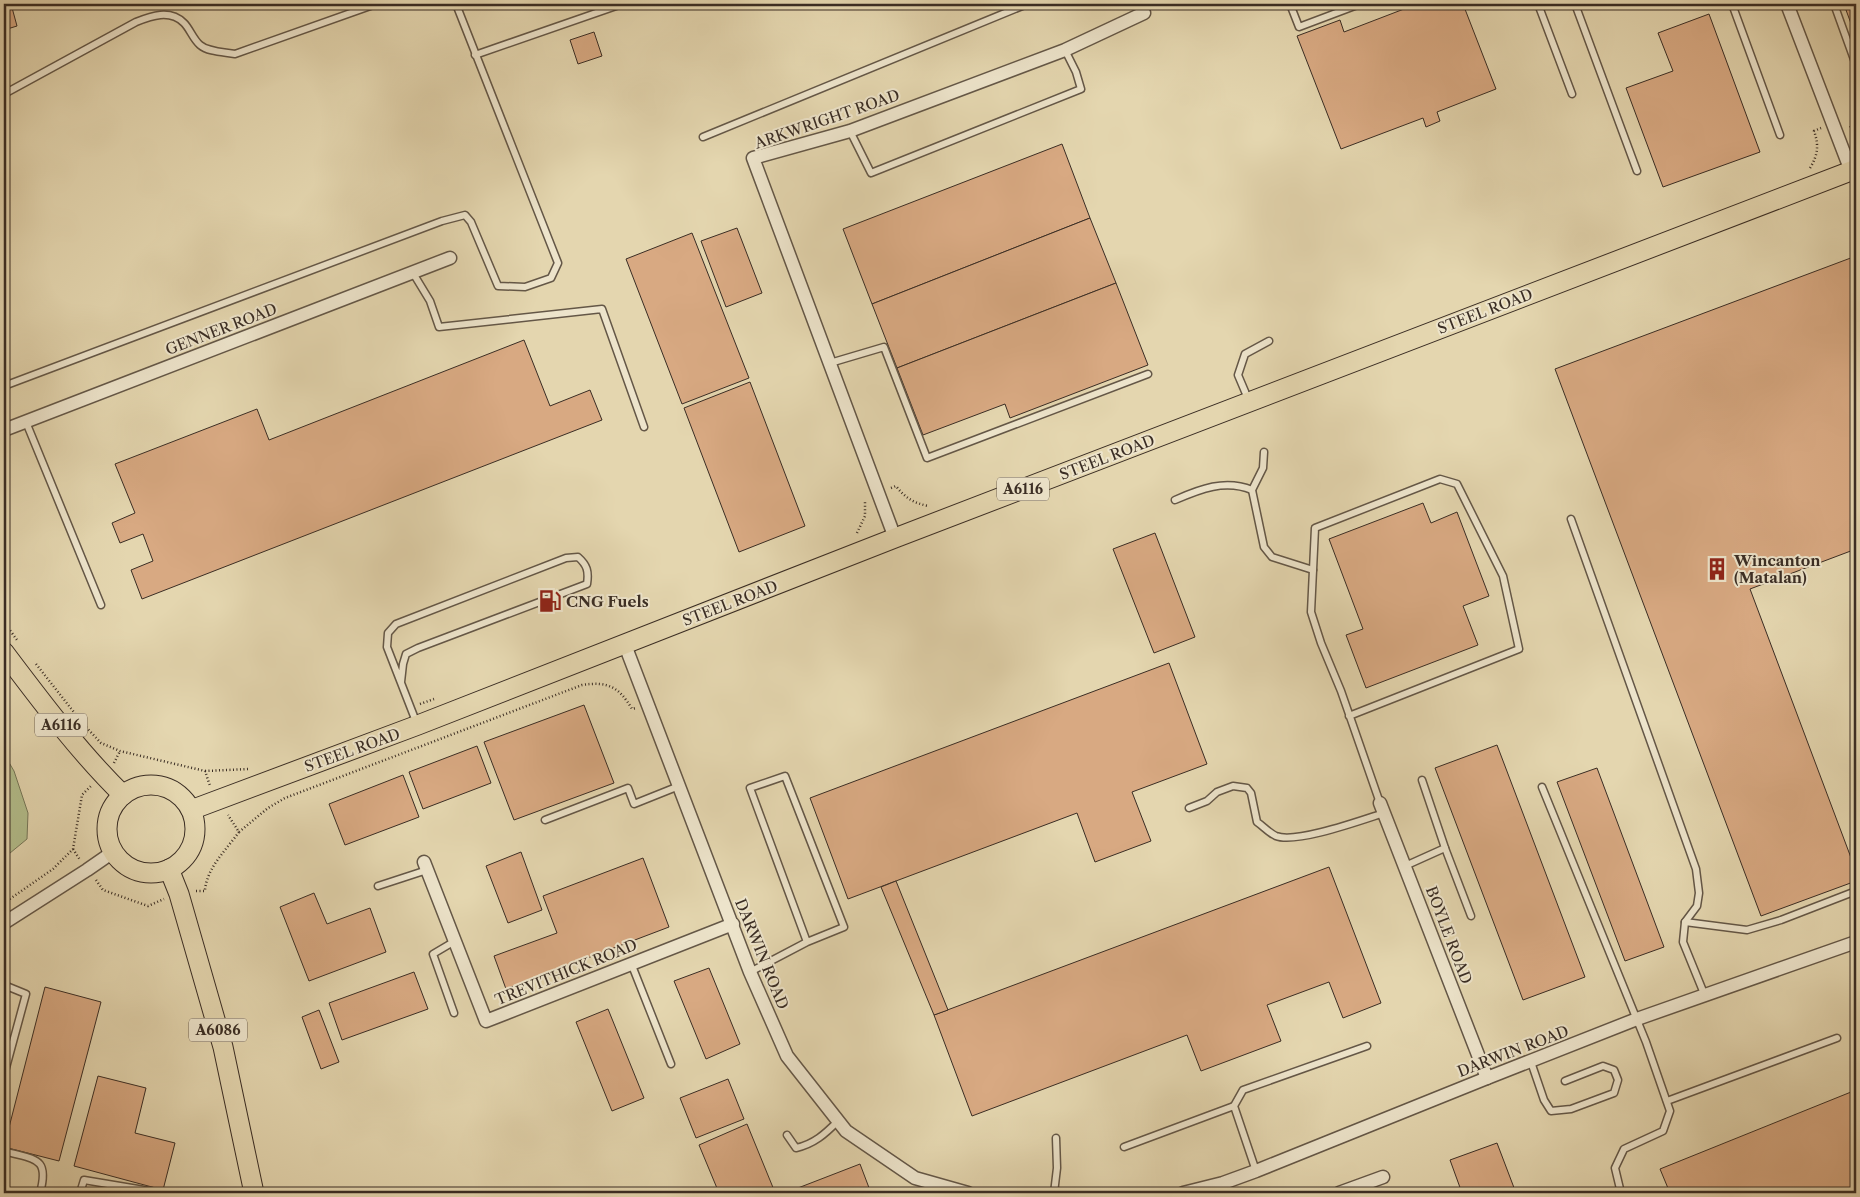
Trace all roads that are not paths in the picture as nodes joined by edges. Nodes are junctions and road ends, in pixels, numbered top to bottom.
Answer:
1 (376, 4) edge
2 (456, 4) edge
3 (622, 4) edge
4 (1027, 4) edge
5 (1290, 4) edge
6 (1360, 4) edge
7 (1538, 4) edge
8 (1575, 4) edge
9 (1732, 4) edge
10 (1788, 4) edge
11 (1834, 4) edge
12 (1144, 13) dead end
13 (1064, 50) junction
14 (475, 55) junction
15 (1856, 65) edge
16 (4, 94) edge
17 (1572, 94) dead end
18 (850, 132) junction
19 (1780, 135) dead end
20 (703, 136) dead end
21 (1854, 170) edge
22 (1637, 171) dead end
23 (450, 258) dead end
24 (413, 273) junction
25 (1269, 341) dead end
26 (830, 363) junction
27 (1148, 374) dead end
28 (4, 386) edge
29 (1250, 402) junction
30 (26, 422) junction
31 (644, 427) dead end
32 (4, 430) edge
33 (1264, 452) dead end
34 (1252, 490) junction
35 (1175, 500) dead end
36 (1571, 519) dead end
37 (895, 538) junction
38 (1313, 570) junction
39 (100, 605) dead end
40 (625, 644) junction
41 (11, 646) edge
42 (1856, 647) edge
43 (1856, 651) edge
44 (401, 682) junction
45 (1348, 716) junction
46 (418, 726) junction
47 (1422, 780) dead end
48 (679, 786) junction
49 (1542, 787) dead end
50 (123, 795) junction
51 (1190, 808) dead end
52 (1382, 808) junction
53 (190, 810) junction
54 (545, 820) dead end
55 (1445, 848) junction
56 (113, 852) junction
57 (426, 866) joint
58 (1405, 866) junction
59 (169, 870) junction
60 (378, 886) dead end
61 (1856, 891) edge
62 (1471, 916) dead end
63 (1685, 922) junction
64 (4, 923) edge
65 (733, 924) junction
66 (455, 941) junction
67 (807, 942) junction
68 (1856, 942) edge
69 (631, 963) junction
70 (750, 972) junction
71 (4, 985) edge
72 (1705, 996) junction
73 (454, 1013) dead end
74 (1638, 1020) junction
75 (1837, 1038) dead end
76 (1367, 1046) dead end
77 (1530, 1062) junction
78 (671, 1064) dead end
79 (4, 1075) edge
80 (1487, 1078) junction
81 (1565, 1081) dead end
82 (1667, 1101) junction
83 (1234, 1106) junction
84 (838, 1121) junction
85 (787, 1135) dead end
86 (1056, 1138) dead end
87 (1124, 1147) dead end
88 (4, 1151) edge
89 (1256, 1171) junction
90 (1383, 1177) dead end
91 (40, 1193) edge
92 (80, 1193) edge
93 (162, 1193) edge
94 (254, 1193) edge
95 (968, 1193) edge
96 (1054, 1193) edge
97 (1184, 1193) edge
98 (1338, 1193) edge
99 (1621, 1193) edge

1 - 16 lane
2 - 14 lane
3 - 14 lane
4 - 20 lane
5 - 6 lane
7 - 17 lane
8 - 22 lane
9 - 19 lane
10 - 21 street
11 - 15 lane
12 - 13 street, ARKWRIGHT ROAD
13 - 18 street, ARKWRIGHT ROAD
13 - 18 lane
14 - 28 lane
18 - 26 street, ARKWRIGHT ROAD
21 - 29 main road, STEEL ROAD / A6116
23 - 24 street, GENNER ROAD
24 - 30 street, GENNER ROAD
24 - 31 lane
25 - 29 lane
26 - 27 lane
26 - 37 street, ARKWRIGHT ROAD
29 - 37 main road, STEEL ROAD / A6116
30 - 32 street, GENNER ROAD
30 - 39 lane
33 - 34 lane
34 - 35 lane
34 - 38 lane
36 - 63 lane
37 - 40 main road, STEEL ROAD / A6116
38 - 45 lane
38 - 45 lane
40 - 46 main road, STEEL ROAD / A6116
40 - 48 street, DARWIN ROAD
41 - 50 main road, A6116
42 - 43 lane
44 - 44 lane
44 - 46 lane
45 - 52 lane
46 - 53 main road, STEEL ROAD / A6116
47 - 55 lane
48 - 54 lane
48 - 65 street, DARWIN ROAD
49 - 74 lane
50 - 53 main road
50 - 56 main road
51 - 52 lane
52 - 58 street, BOYLE ROAD
53 - 59 main road
55 - 58 lane
55 - 62 lane
56 - 59 main road
56 - 64 street
57 - 60 lane
57 - 66 street, TREVITHICK ROAD
58 - 80 street, BOYLE ROAD
59 - 94 main road, A6086
61 - 63 lane
63 - 72 lane
65 - 69 street, TREVITHICK ROAD
65 - 70 street, DARWIN ROAD
66 - 69 street, TREVITHICK ROAD
66 - 73 lane
67 - 67 lane
67 - 70 lane
68 - 72 street, DARWIN ROAD
69 - 78 lane
70 - 84 street, DARWIN ROAD
71 - 79 lane
72 - 74 street, DARWIN ROAD
74 - 77 street, DARWIN ROAD
74 - 82 lane
75 - 82 lane
76 - 83 lane
77 - 80 street, DARWIN ROAD
77 - 81 lane
80 - 89 street, DARWIN ROAD
82 - 99 lane
83 - 87 lane
83 - 89 lane
84 - 85 lane
84 - 95 street, DARWIN ROAD
86 - 96 lane
88 - 91 lane
89 - 97 street, DARWIN ROAD
90 - 98 street
92 - 93 lane

